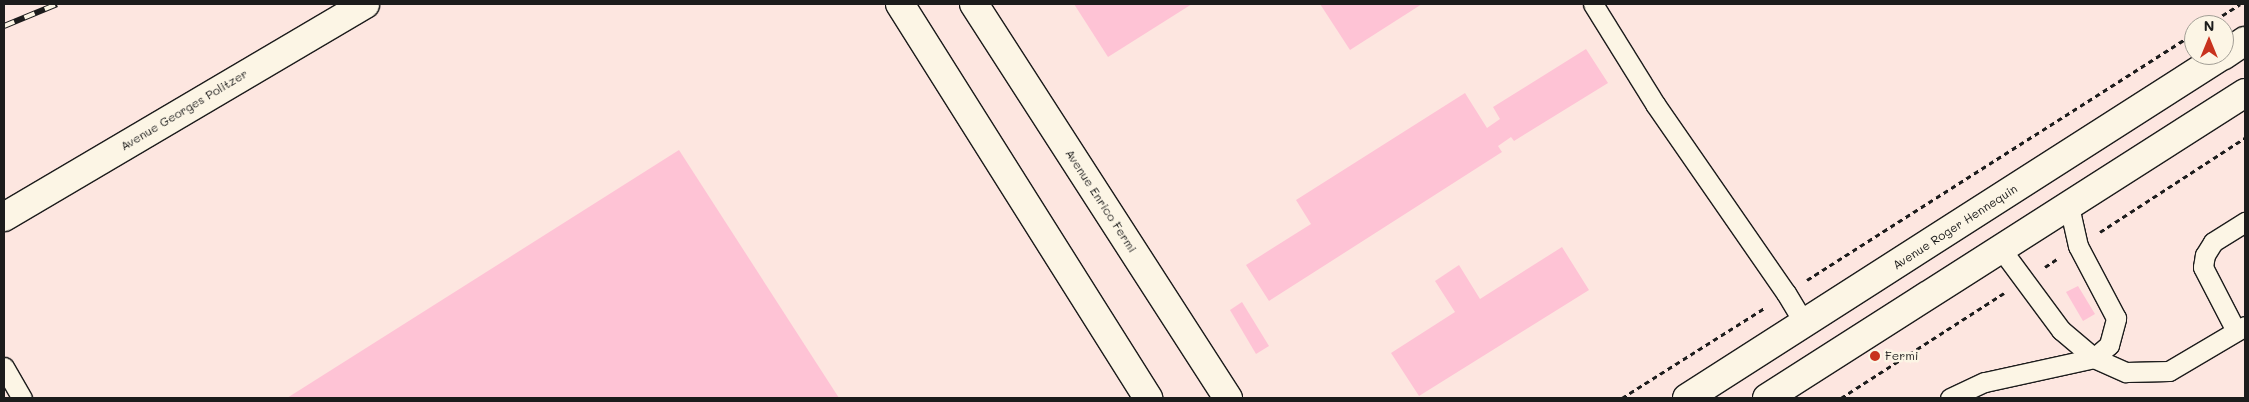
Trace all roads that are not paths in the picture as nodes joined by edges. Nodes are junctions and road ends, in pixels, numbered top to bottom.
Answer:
1 (365, 4) edge
2 (900, 4) edge
3 (974, 4) edge
4 (1593, 4) edge
5 (2245, 41) edge
6 (2234, 48) edge
7 (2208, 65) edge
8 (2245, 94) edge
9 (2069, 206) junction
10 (4, 217) edge
11 (2245, 222) edge
12 (2001, 249) junction
13 (1804, 323) junction
14 (2241, 329) edge
15 (2094, 358) junction
16 (4, 367) edge
17 (22, 398) edge
18 (1148, 398) edge
19 (1228, 398) edge
20 (1687, 398) edge
21 (1768, 398) edge
22 (1950, 398) edge

1 - 10 street, Avenue Georges Politzer
2 - 18 street
3 - 19 street, Avenue Enrico Fermi
4 - 13 lane
5 - 6 street, Avenue Roger Hennequin
7 - 13 street, Avenue Roger Hennequin
8 - 9 street
9 - 12 street
9 - 15 lane
11 - 14 lane
12 - 15 lane
12 - 21 street
13 - 20 street, Avenue Roger Hennequin
14 - 15 lane
15 - 22 lane
16 - 17 lane

